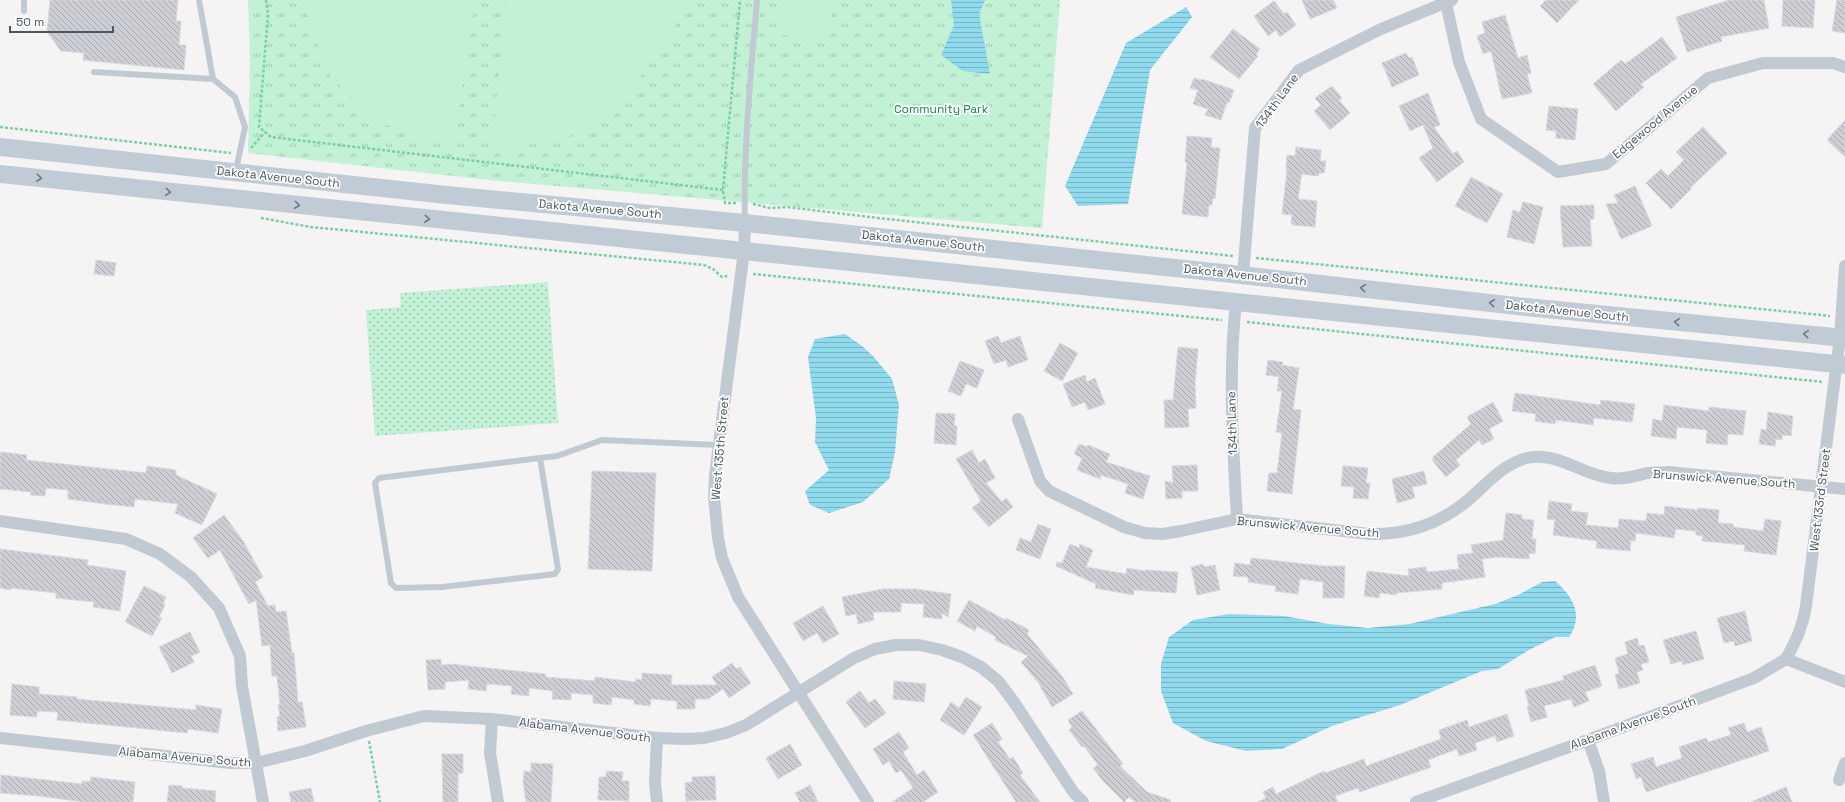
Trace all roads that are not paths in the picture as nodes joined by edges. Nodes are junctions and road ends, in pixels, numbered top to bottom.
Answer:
1 (24, 0) edge
2 (199, 0) edge
3 (757, 0) edge
4 (1449, 2) edge
5 (24, 11) dead end
6 (1845, 67) edge
7 (94, 72) dead end
8 (213, 79) junction
9 (0, 147) edge
10 (235, 172) junction
11 (0, 174) edge
12 (745, 223) junction
13 (744, 251) junction
14 (1845, 266) edge
15 (1243, 275) junction
16 (1236, 302) junction
17 (1842, 338) edge
18 (1841, 364) edge
19 (1018, 419) dead end
20 (718, 446) junction
21 (540, 458) junction
22 (1822, 487) junction
23 (1845, 490) edge
24 (1237, 519) junction
25 (0, 521) edge
26 (1786, 659) junction
27 (1845, 682) edge
28 (798, 692) junction
29 (492, 719) junction
30 (0, 738) edge
31 (657, 738) junction
32 (1588, 740) junction
33 (256, 763) junction
34 (1845, 763) edge
35 (1839, 780) dead end
36 (263, 802) edge
37 (498, 802) edge
38 (657, 802) edge
39 (868, 802) edge
40 (1083, 802) edge
41 (1416, 802) edge
42 (1604, 802) edge

1 - 5 lane
2 - 8 lane
3 - 12 lane
4 - 6 street, Edgewood Avenue
4 - 15 street, 134th Lane
7 - 8 lane
8 - 10 lane
9 - 10 main road, Dakota Avenue South
10 - 12 main road, Dakota Avenue South
11 -> 13 main road, Dakota Avenue South
12 - 13 street, West 135th Street
12 - 15 main road, Dakota Avenue South
13 - 16 main road, Dakota Avenue South
13 - 20 street, West 135th Street
14 - 17 street, West 133rd Street
17 -> 15 main road, Dakota Avenue South
16 - 18 main road, Dakota Avenue South
16 - 24 street, 134th Lane
17 - 18 street, West 133rd Street
18 - 22 street, West 133rd Street
19 - 24 street, Brunswick Avenue South
20 - 21 lane
20 - 28 street, West 135th Street
21 - 21 lane
22 - 23 street, Brunswick Avenue South
22 - 24 street, Brunswick Avenue South
22 - 26 street, West 133rd Street
25 - 33 street
26 - 27 street
26 - 32 street, Alabama Avenue South
28 - 31 street, Alabama Avenue South
28 - 39 street, West 135th Street
28 - 40 street, Alabama Avenue South
29 - 31 street, Alabama Avenue South
29 - 33 street, Alabama Avenue South
29 - 37 street
30 - 33 street, Alabama Avenue South
31 - 38 street
32 - 41 street, Alabama Avenue South
32 - 42 street
33 - 36 street
34 - 35 street

